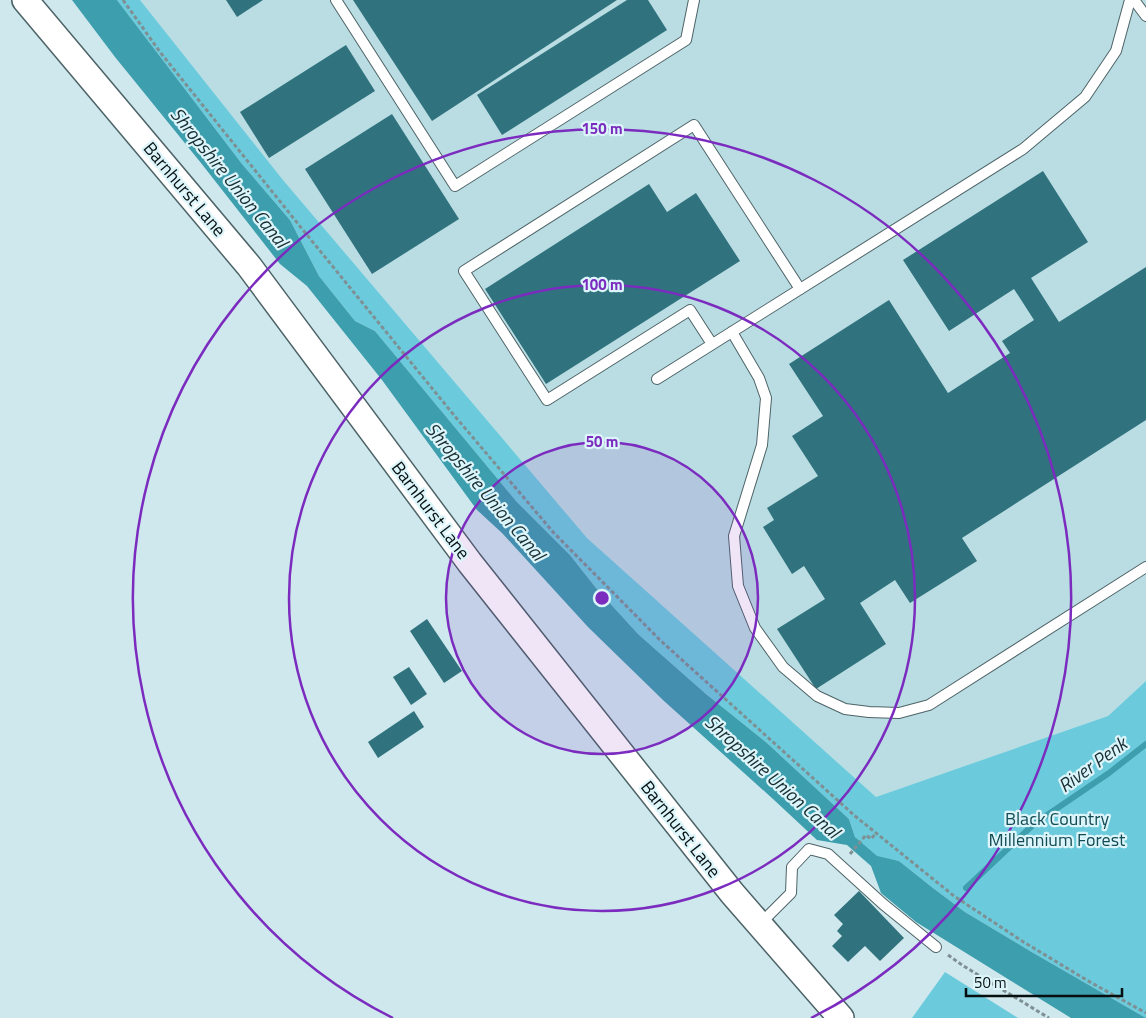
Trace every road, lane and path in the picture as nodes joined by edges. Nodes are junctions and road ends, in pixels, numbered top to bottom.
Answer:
1 (25, 0) edge
2 (123, 0) edge
3 (336, 0) edge
4 (694, 0) edge
5 (1130, 0) edge
6 (1134, 0) edge
7 (1146, 16) edge
8 (800, 289) junction
9 (732, 332) junction
10 (712, 344) junction
11 (657, 379) dead end
12 (1146, 567) edge
13 (876, 833) junction
14 (847, 858) dead end
15 (759, 924) junction
16 (936, 947) joint
17 (1146, 1013) edge
18 (841, 1018) edge
19 (1049, 1018) edge

1 - 15 street, Barnhurst Lane
2 - 13 path
3 - 4 lane
5 - 8 lane
6 - 7 lane
8 - 9 lane
8 - 10 lane
9 - 10 lane
9 - 12 lane
10 - 11 lane
13 - 14 path
13 - 17 path
15 - 16 lane
15 - 18 street, Barnhurst Lane
16 - 19 path

